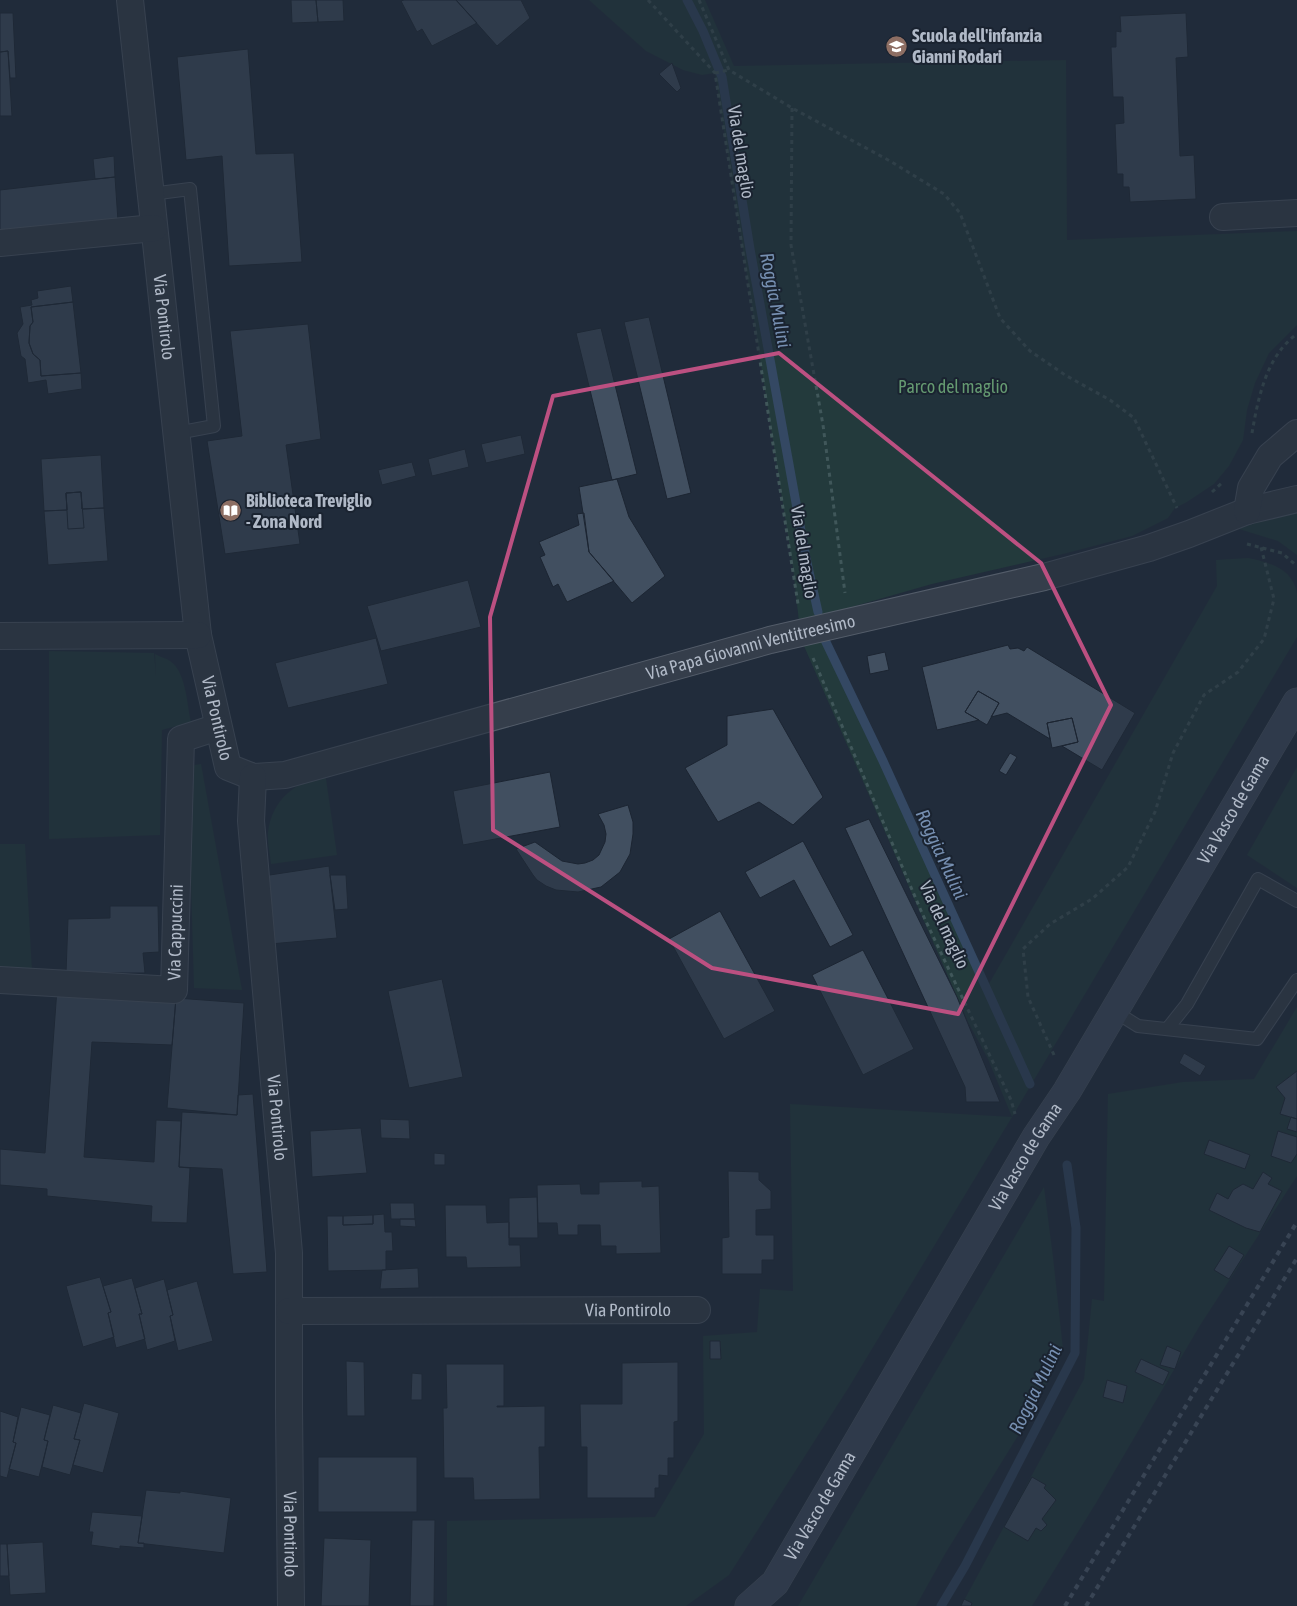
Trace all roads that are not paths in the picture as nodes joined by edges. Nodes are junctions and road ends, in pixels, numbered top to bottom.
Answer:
1 (130, 0) edge
2 (151, 194) junction
3 (1297, 213) edge
4 (1223, 217) dead end
5 (154, 228) junction
6 (0, 243) edge
7 (177, 433) junction
8 (1297, 433) edge
9 (1297, 499) edge
10 (1247, 511) junction
11 (0, 636) edge
12 (198, 636) junction
13 (1297, 702) edge
14 (218, 727) junction
15 (253, 777) junction
16 (1297, 901) edge
17 (0, 980) edge
18 (1297, 980) edge
19 (1114, 1011) junction
20 (1168, 1028) junction
21 (697, 1310) dead end
22 (289, 1311) junction
23 (291, 1606) edge
24 (749, 1606) edge

1 - 2 street, Via Pontirolo
2 - 5 street, Via Pontirolo
2 - 7 lane
3 - 4 street
5 - 6 street
5 - 7 street, Via Pontirolo
7 - 12 street, Via Pontirolo
8 - 10 street
9 - 10 street, Via Papa Giovanni Ventitreesimo
10 - 15 street, Via Papa Giovanni Ventitreesimo
11 - 12 street
12 - 14 street, Via Pontirolo
13 - 19 street, Via Vasco de Gama
14 - 15 street, Via Pontirolo
14 - 17 street, Via Cappuccini
15 - 22 street, Via Pontirolo
16 - 20 lane
18 - 20 lane
19 - 20 lane
19 - 24 street, Via Vasco de Gama
21 - 22 street, Via Pontirolo
22 - 23 street, Via Pontirolo

